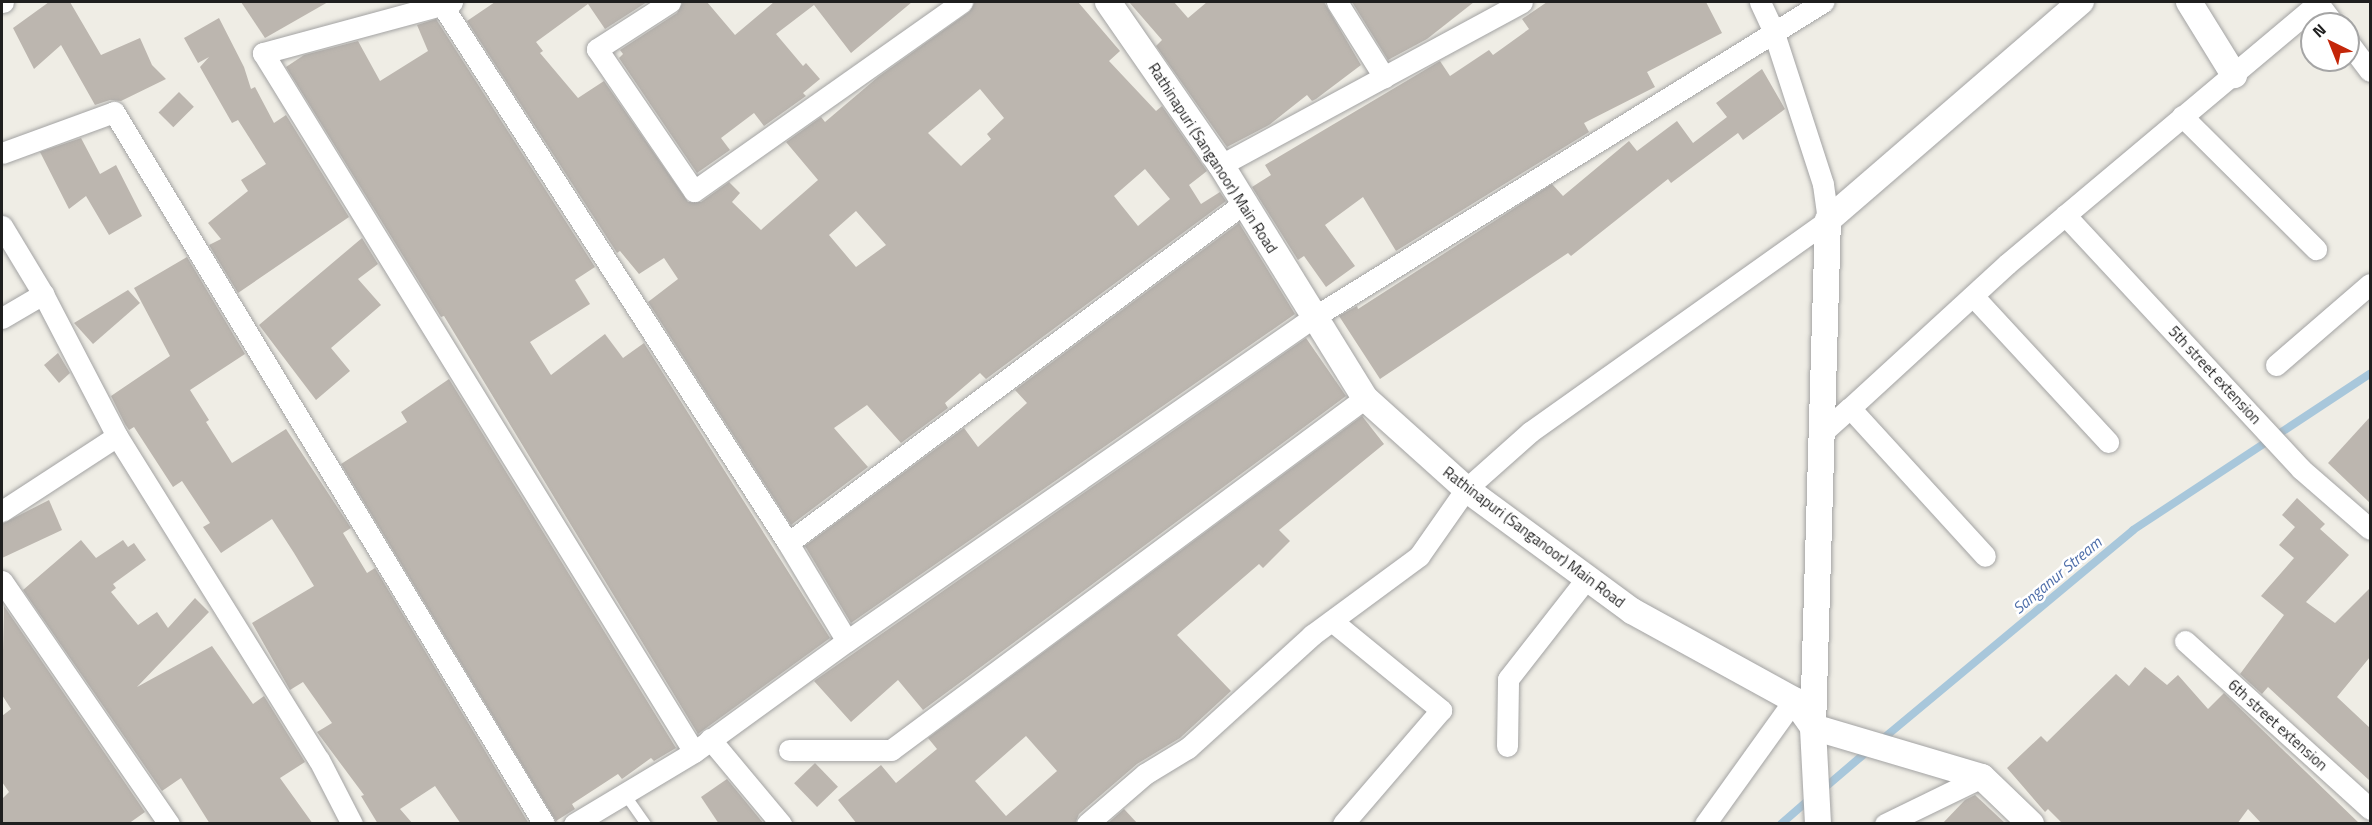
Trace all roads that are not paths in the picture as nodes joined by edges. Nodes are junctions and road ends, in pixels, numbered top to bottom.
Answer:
1 (670, 2) edge
2 (962, 2) edge
3 (1108, 2) edge
4 (1337, 2) edge
5 (1522, 2) edge
6 (1760, 2) edge
7 (1823, 2) edge
8 (2081, 2) edge
9 (2188, 2) edge
10 (2319, 2) edge
11 (447, 3) edge
12 (1773, 30) junction
13 (2360, 58) edge
14 (2370, 71) edge
15 (2234, 75) junction
16 (1384, 77) junction
17 (2182, 116) junction
18 (2, 153) edge
19 (1221, 165) junction
20 (1244, 203) junction
21 (2065, 215) junction
22 (1828, 220) junction
23 (2, 226) edge
24 (2316, 249) dead end
25 (2370, 284) edge
26 (43, 294) junction
27 (1972, 296) junction
28 (1314, 317) junction
29 (2, 318) edge
30 (2276, 365) dead end
31 (1365, 398) junction
32 (1850, 408) junction
33 (1822, 432) junction
34 (117, 436) junction
35 (2108, 442) dead end
36 (1466, 489) junction
37 (2, 511) edge
38 (2370, 529) edge
39 (788, 543) junction
40 (1986, 556) dead end
41 (1587, 578) junction
42 (2, 580) edge
43 (1332, 621) junction
44 (847, 640) junction
45 (2185, 641) dead end
46 (1794, 700) junction
47 (1824, 730) junction
48 (702, 746) junction
49 (1507, 746) dead end
50 (789, 750) dead end
51 (1982, 777) junction
52 (624, 792) junction
53 (2370, 810) edge
54 (169, 824) edge
55 (352, 824) edge
56 (544, 824) edge
57 (574, 824) edge
58 (645, 824) edge
59 (782, 824) edge
60 (1087, 824) edge
61 (1343, 824) edge
62 (1705, 824) edge
63 (1818, 824) edge
64 (1885, 824) edge
65 (2031, 824) edge

1 - 2 street
3 - 19 street, Rathinapuri (Sanganoor) Main Road
4 - 16 street
5 - 16 street
6 - 12 street
7 - 12 street
8 - 22 street
9 - 15 street
10 - 15 street
11 - 39 street
11 - 48 street
12 - 22 street
12 - 28 street
13 - 14 street
15 - 17 street
16 - 19 street
17 - 21 street
17 - 24 street
18 - 56 street
19 - 20 street, Rathinapuri (Sanganoor) Main Road
20 - 28 street, Rathinapuri (Sanganoor) Main Road
20 - 39 street
21 - 27 street
21 - 38 street, 5th street extension
22 - 33 street
22 - 36 street
23 - 26 street
25 - 30 street
26 - 29 street
26 - 34 street
27 - 32 street
27 - 35 street
28 - 31 street, Rathinapuri (Sanganoor) Main Road
28 - 44 street
31 - 36 street, Rathinapuri (Sanganoor) Main Road
31 - 50 street
32 - 33 street
32 - 40 street
33 - 47 street
34 - 37 street
34 - 55 street
36 - 41 street, Rathinapuri (Sanganoor) Main Road
36 - 43 street
39 - 44 street
41 - 46 street, Rathinapuri (Sanganoor) Main Road
41 - 49 street
42 - 54 street
43 - 60 street
43 - 61 street
44 - 48 street
45 - 53 street, 6th street extension
46 - 47 street, Rathinapuri (Sanganoor) Main Road
46 - 62 street
47 - 51 street
47 - 63 street
48 - 52 street
48 - 59 street
51 - 64 street
51 - 65 street
52 - 57 street
52 - 58 lane

